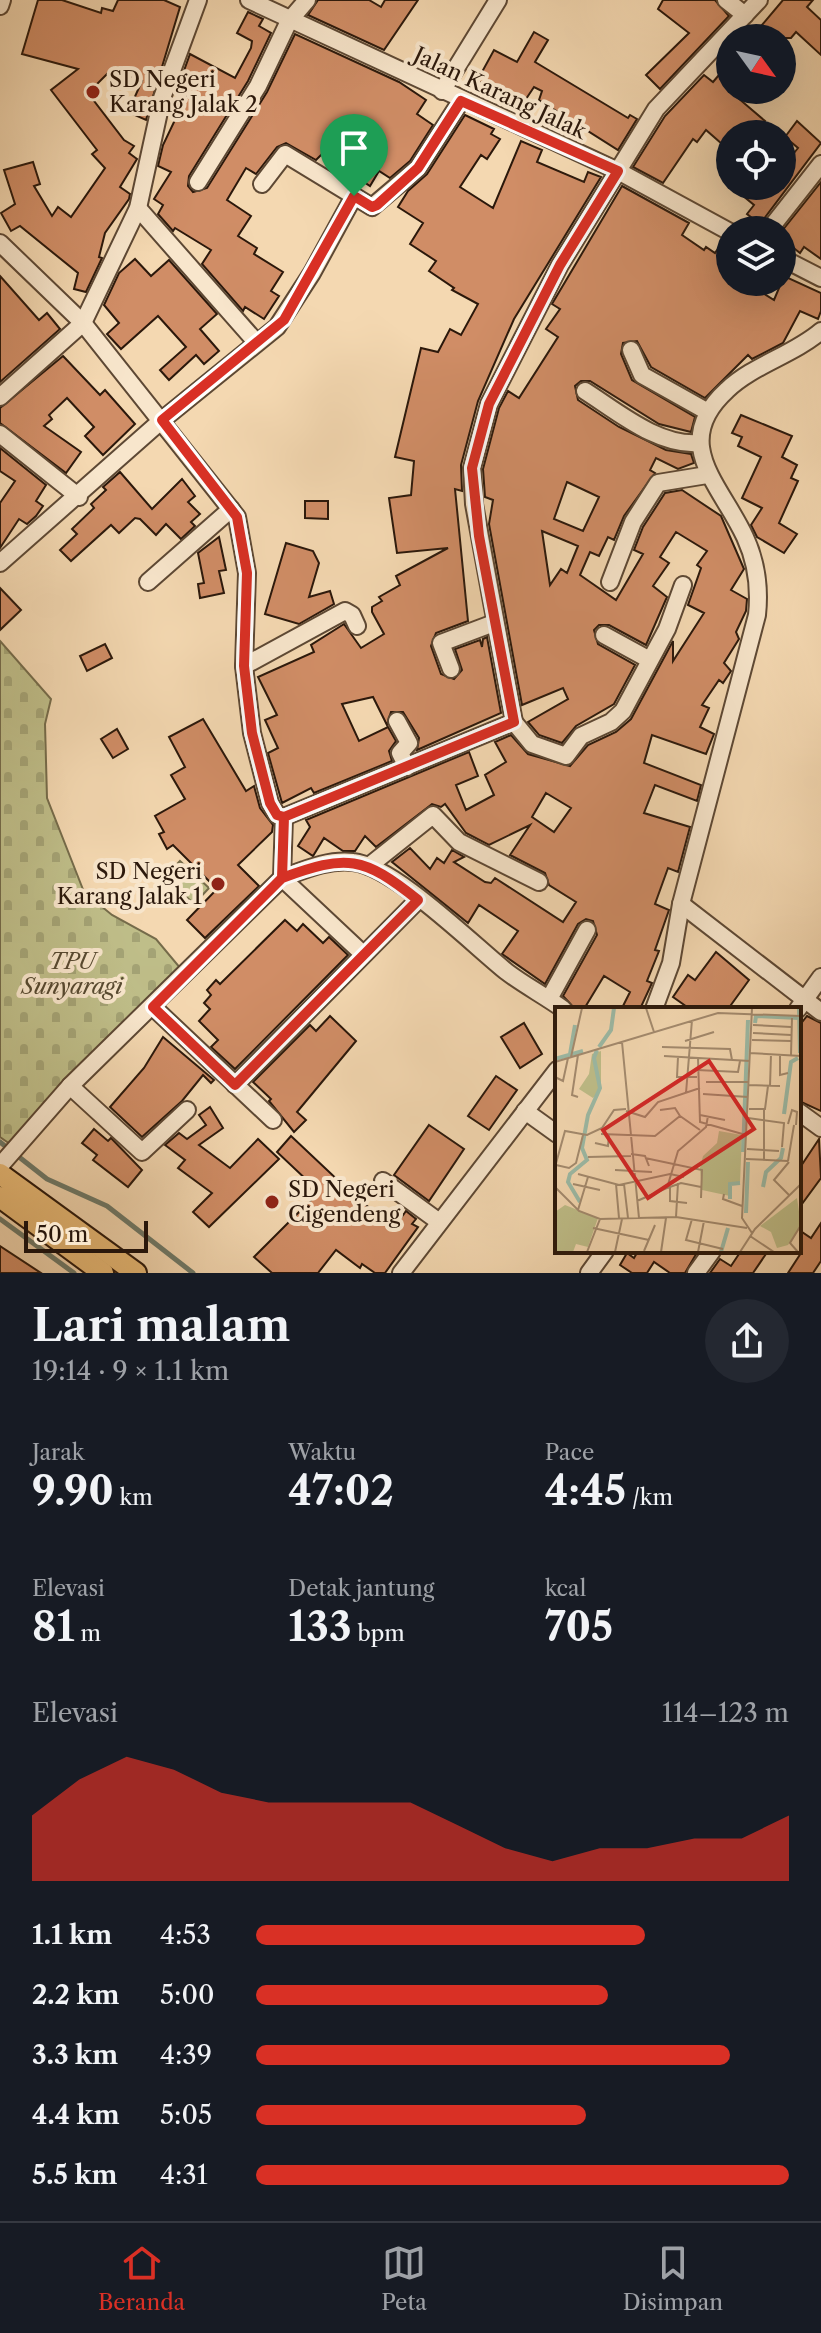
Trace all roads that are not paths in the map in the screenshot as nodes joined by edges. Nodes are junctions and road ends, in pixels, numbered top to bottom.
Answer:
1 (2, 0) edge
2 (198, 0) edge
3 (249, 0) edge
4 (307, 0) edge
5 (498, 0) edge
6 (726, 0) edge
7 (759, 0) edge
8 (0, 6) edge
9 (745, 15) junction
10 (289, 21) junction
11 (442, 91) junction
12 (461, 101) junction
13 (821, 164) edge
14 (618, 171) junction
15 (198, 182) dead end
16 (262, 184) dead end
17 (354, 196) junction
18 (138, 208) junction
19 (780, 216) edge
20 (716, 224) edge
21 (0, 243) edge
22 (796, 265) edge
23 (821, 278) edge
24 (83, 323) junction
25 (821, 331) edge
26 (256, 342) junction
27 (631, 350) dead end
28 (585, 391) dead end
29 (0, 397) edge
30 (708, 412) junction
31 (162, 420) junction
32 (0, 434) edge
33 (700, 443) junction
34 (707, 475) junction
35 (79, 497) junction
36 (231, 509) junction
37 (0, 563) edge
38 (148, 582) dead end
39 (610, 582) dead end
40 (683, 585) dead end
41 (494, 623) junction
42 (357, 626) dead end
43 (604, 635) dead end
44 (648, 659) junction
45 (244, 666) junction
46 (451, 669) dead end
47 (397, 721) dead end
48 (514, 722) junction
49 (407, 767) junction
50 (284, 817) junction
51 (369, 866) junction
52 (282, 878) junction
53 (539, 882) dead end
54 (418, 900) junction
55 (681, 904) junction
56 (587, 930) dead end
57 (363, 954) junction
58 (821, 977) edge
59 (556, 1004) edge
60 (801, 1004) edge
61 (153, 1007) junction
62 (655, 1007) edge
63 (821, 1012) edge
64 (555, 1073) edge
65 (235, 1085) junction
66 (70, 1086) junction
67 (187, 1110) dead end
68 (525, 1111) junction
69 (273, 1120) dead end
70 (555, 1133) edge
71 (7, 1160) edge
72 (383, 1181) dead end
73 (0, 1197) edge
74 (438, 1221) junction
75 (604, 1253) edge
76 (711, 1253) edge
77 (103, 1273) edge
78 (136, 1273) edge
79 (401, 1273) edge
80 (589, 1273) edge
81 (696, 1273) edge

1 - 8 street
2 - 18 street
3 - 10 street, Jalan Karang Jalak
4 - 10 street
5 - 11 street
6 - 9 street
7 - 9 street
9 - 14 street
10 - 11 street, Jalan Karang Jalak
10 - 15 street
11 - 12 street, Jalan Karang Jalak
12 - 14 street, Jalan Karang Jalak
12 - 17 street
13 - 19 street
14 - 20 street, Jalan Karang Jalak
14 - 41 street
16 - 17 street
17 - 26 street
18 - 24 street
18 - 26 street
21 - 24 street
22 - 23 street
24 - 29 street
24 - 31 street
25 - 30 street
26 - 31 street
27 - 30 street
28 - 33 street
30 - 33 street
31 - 35 street
31 - 36 street
32 - 35 street
33 - 34 street
34 - 39 street
34 - 55 street
35 - 37 street
36 - 38 street
36 - 45 street
40 - 44 street
41 - 46 street
41 - 48 street
42 - 45 street
43 - 44 street
44 - 48 street
45 - 50 street
47 - 49 street
48 - 49 street
49 - 50 street
50 - 52 street
51 - 52 street
51 - 53 street
51 - 54 street
52 - 57 street
52 - 61 street
54 - 57 street
54 - 59 street
55 - 60 street
55 - 62 street
56 - 59 street
57 - 65 street
58 - 60 street
60 - 63 street
61 - 65 street
61 - 66 street
64 - 68 street
65 - 69 street
66 - 67 street
66 - 71 street
68 - 70 street
68 - 74 street
71 - 78 main road
72 - 74 street
73 - 77 main road
74 - 79 street
75 - 80 street
76 - 81 street

